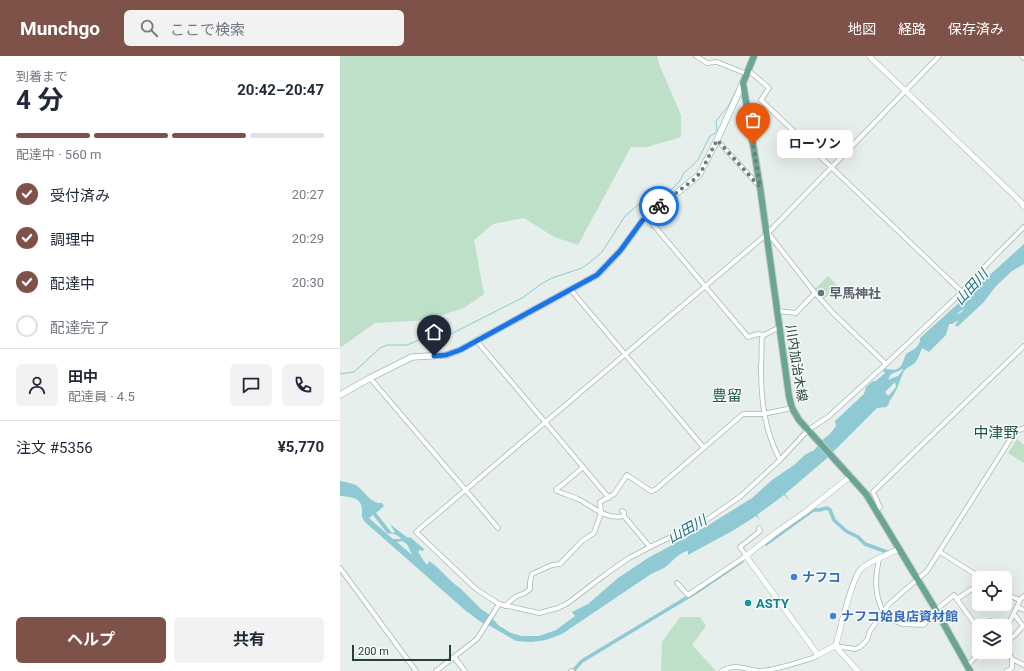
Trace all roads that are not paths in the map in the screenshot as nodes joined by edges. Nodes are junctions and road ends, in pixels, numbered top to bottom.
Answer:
1 (696, 56) edge
2 (754, 56) edge
3 (869, 56) edge
4 (940, 56) edge
5 (1022, 56) edge
6 (1024, 58) edge
7 (747, 72) junction
8 (743, 83) junction
9 (905, 91) junction
10 (717, 140) junction
11 (832, 168) junction
12 (760, 187) junction
13 (1024, 207) edge
14 (646, 216) junction
15 (1024, 227) edge
16 (767, 234) junction
17 (706, 286) junction
18 (570, 289) junction
19 (962, 292) junction
20 (815, 293) junction
21 (777, 311) junction
22 (780, 328) junction
23 (764, 335) junction
24 (476, 340) junction
25 (1024, 346) edge
26 (625, 355) junction
27 (886, 364) junction
28 (370, 378) junction
29 (340, 395) edge
30 (792, 408) junction
31 (763, 414) junction
32 (546, 422) junction
33 (1024, 428) edge
34 (808, 430) junction
35 (704, 448) junction
36 (780, 460) junction
37 (583, 467) junction
38 (851, 476) junction
39 (465, 491) junction
40 (609, 498) junction
41 (877, 510) junction
42 (622, 511) dead end
43 (601, 513) junction
44 (624, 516) junction
45 (498, 528) dead end
46 (759, 528) dead end
47 (650, 547) junction
48 (899, 549) junction
49 (940, 552) junction
50 (746, 556) junction
51 (879, 559) junction
52 (340, 568) edge
53 (972, 572) edge
54 (918, 580) junction
55 (677, 583) dead end
56 (972, 589) edge
57 (1024, 596) edge
58 (1012, 597) edge
59 (957, 599) junction
60 (1020, 600) junction
61 (499, 605) junction
62 (506, 606) junction
63 (1017, 608) junction
64 (936, 610) junction
65 (1024, 610) edge
66 (883, 614) junction
67 (1014, 614) junction
68 (1011, 619) edge
69 (972, 620) edge
70 (1012, 639) edge
71 (835, 646) junction
72 (818, 655) junction
73 (454, 657) junction
74 (975, 659) edge
75 (1012, 659) joint
76 (1024, 665) edge
77 (968, 669) edge
78 (416, 671) edge
79 (436, 671) edge
80 (465, 671) edge
81 (722, 671) edge
82 (759, 671) edge
83 (858, 671) edge
84 (1007, 671) edge

1 - 7 street
2 - 7 main road, 川内加治木線
3 - 9 street
4 - 9 street
5 - 6 street
7 - 8 main road, 川内加治木線
7 - 11 street
8 - 10 main road
8 - 12 main road, 川内加治木線
9 - 11 street
9 - 13 street
10 - 12 street
10 - 14 main road
11 - 16 street
11 - 19 street
12 - 16 main road, 川内加治木線
14 - 17 street
14 - 18 main road
15 - 19 street
16 - 17 street
16 - 20 street
16 - 21 main road, 川内加治木線
17 - 23 street
17 - 26 street
18 - 24 main road
18 - 26 street
19 - 27 street
20 - 21 street
20 - 27 street
21 - 22 main road, 川内加治木線
22 - 23 street
22 - 30 main road, 川内加治木線
23 - 31 street
24 - 28 main road
24 - 32 street
25 - 41 street
26 - 32 street
26 - 35 street
27 - 34 street
28 - 29 main road
28 - 39 street
30 - 31 street
30 - 34 main road, 川内加治木線
31 - 35 street
31 - 36 street
32 - 37 street
32 - 39 street
33 - 49 street
34 - 36 street
34 - 38 main road, 川内加治木線
35 - 40 street
36 - 47 street
37 - 40 street
37 - 43 street
38 - 41 main road, 川内加治木線
38 - 50 street
39 - 45 street
39 - 61 street
40 - 43 street
41 - 48 main road, 川内加治木線
42 - 44 street
43 - 44 street
43 - 62 street
44 - 47 street
46 - 50 street
47 - 62 street
48 - 51 street
48 - 54 main road, 川内加治木線
49 - 53 street
49 - 54 street
50 - 55 street
50 - 72 street
51 - 66 street
51 - 71 street
52 - 78 street
54 - 64 main road, 川内加治木線
54 - 66 street
56 - 59 street
57 - 60 street
58 - 60 street
59 - 64 street
59 - 69 street
60 - 63 street
61 - 62 street
61 - 73 street
63 - 65 street
63 - 67 street
64 - 66 street
64 - 77 main road, 川内加治木線
66 - 71 street
67 - 68 street
67 - 70 street
71 - 72 street
71 - 83 street
72 - 82 street
73 - 79 street
73 - 80 street
74 - 77 street
75 - 76 street
75 - 84 street
81 - 82 street

